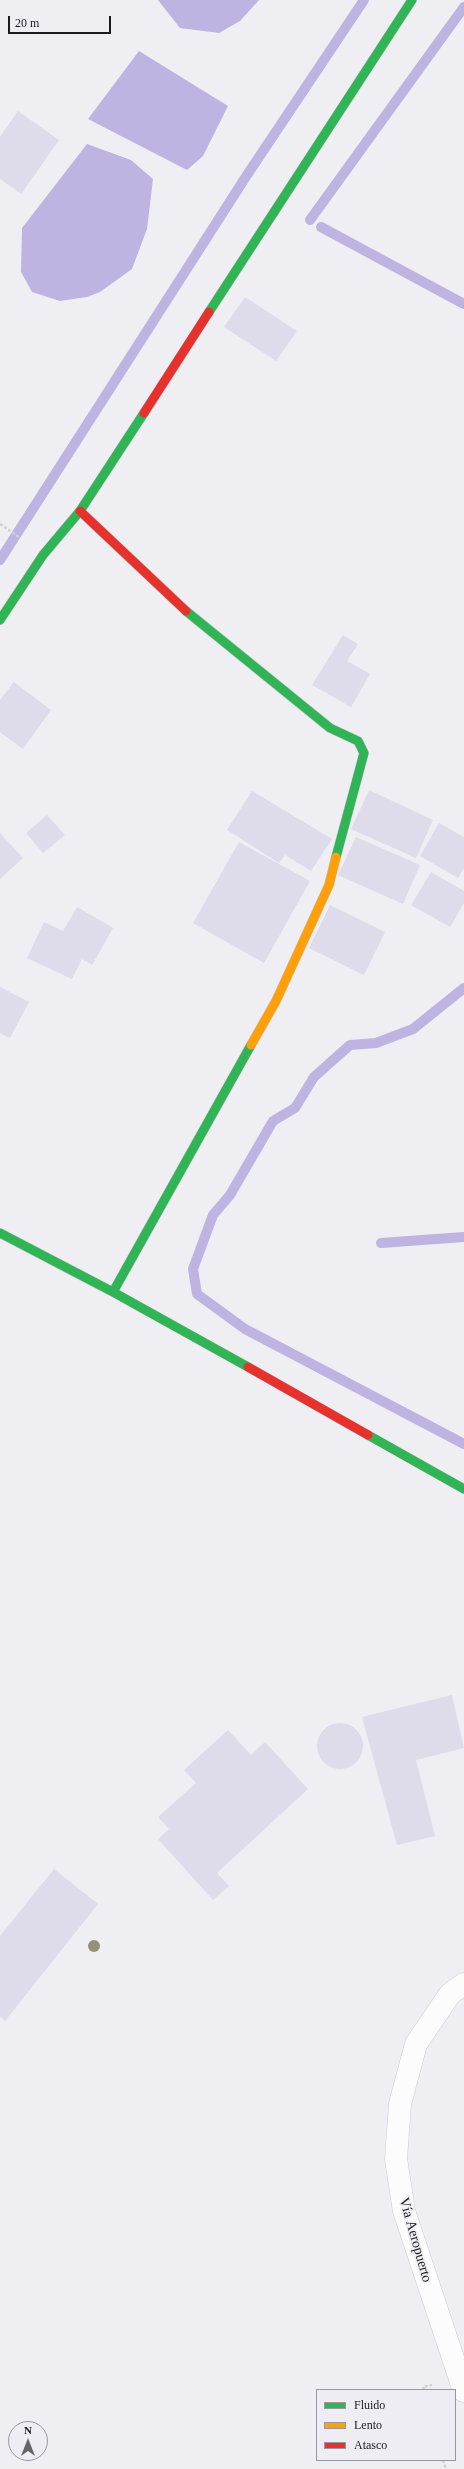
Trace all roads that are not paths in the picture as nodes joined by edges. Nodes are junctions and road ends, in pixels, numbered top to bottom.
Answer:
1 (412, 0) edge
2 (80, 511) junction
3 (0, 620) edge
4 (0, 1233) edge
5 (113, 1292) junction
6 (464, 1489) edge
7 (464, 1984) edge
8 (464, 2391) edge

1 - 2 street
2 - 3 street
2 - 5 street
4 - 5 street
5 - 6 street
7 - 8 street, Vía Aeropuerto

